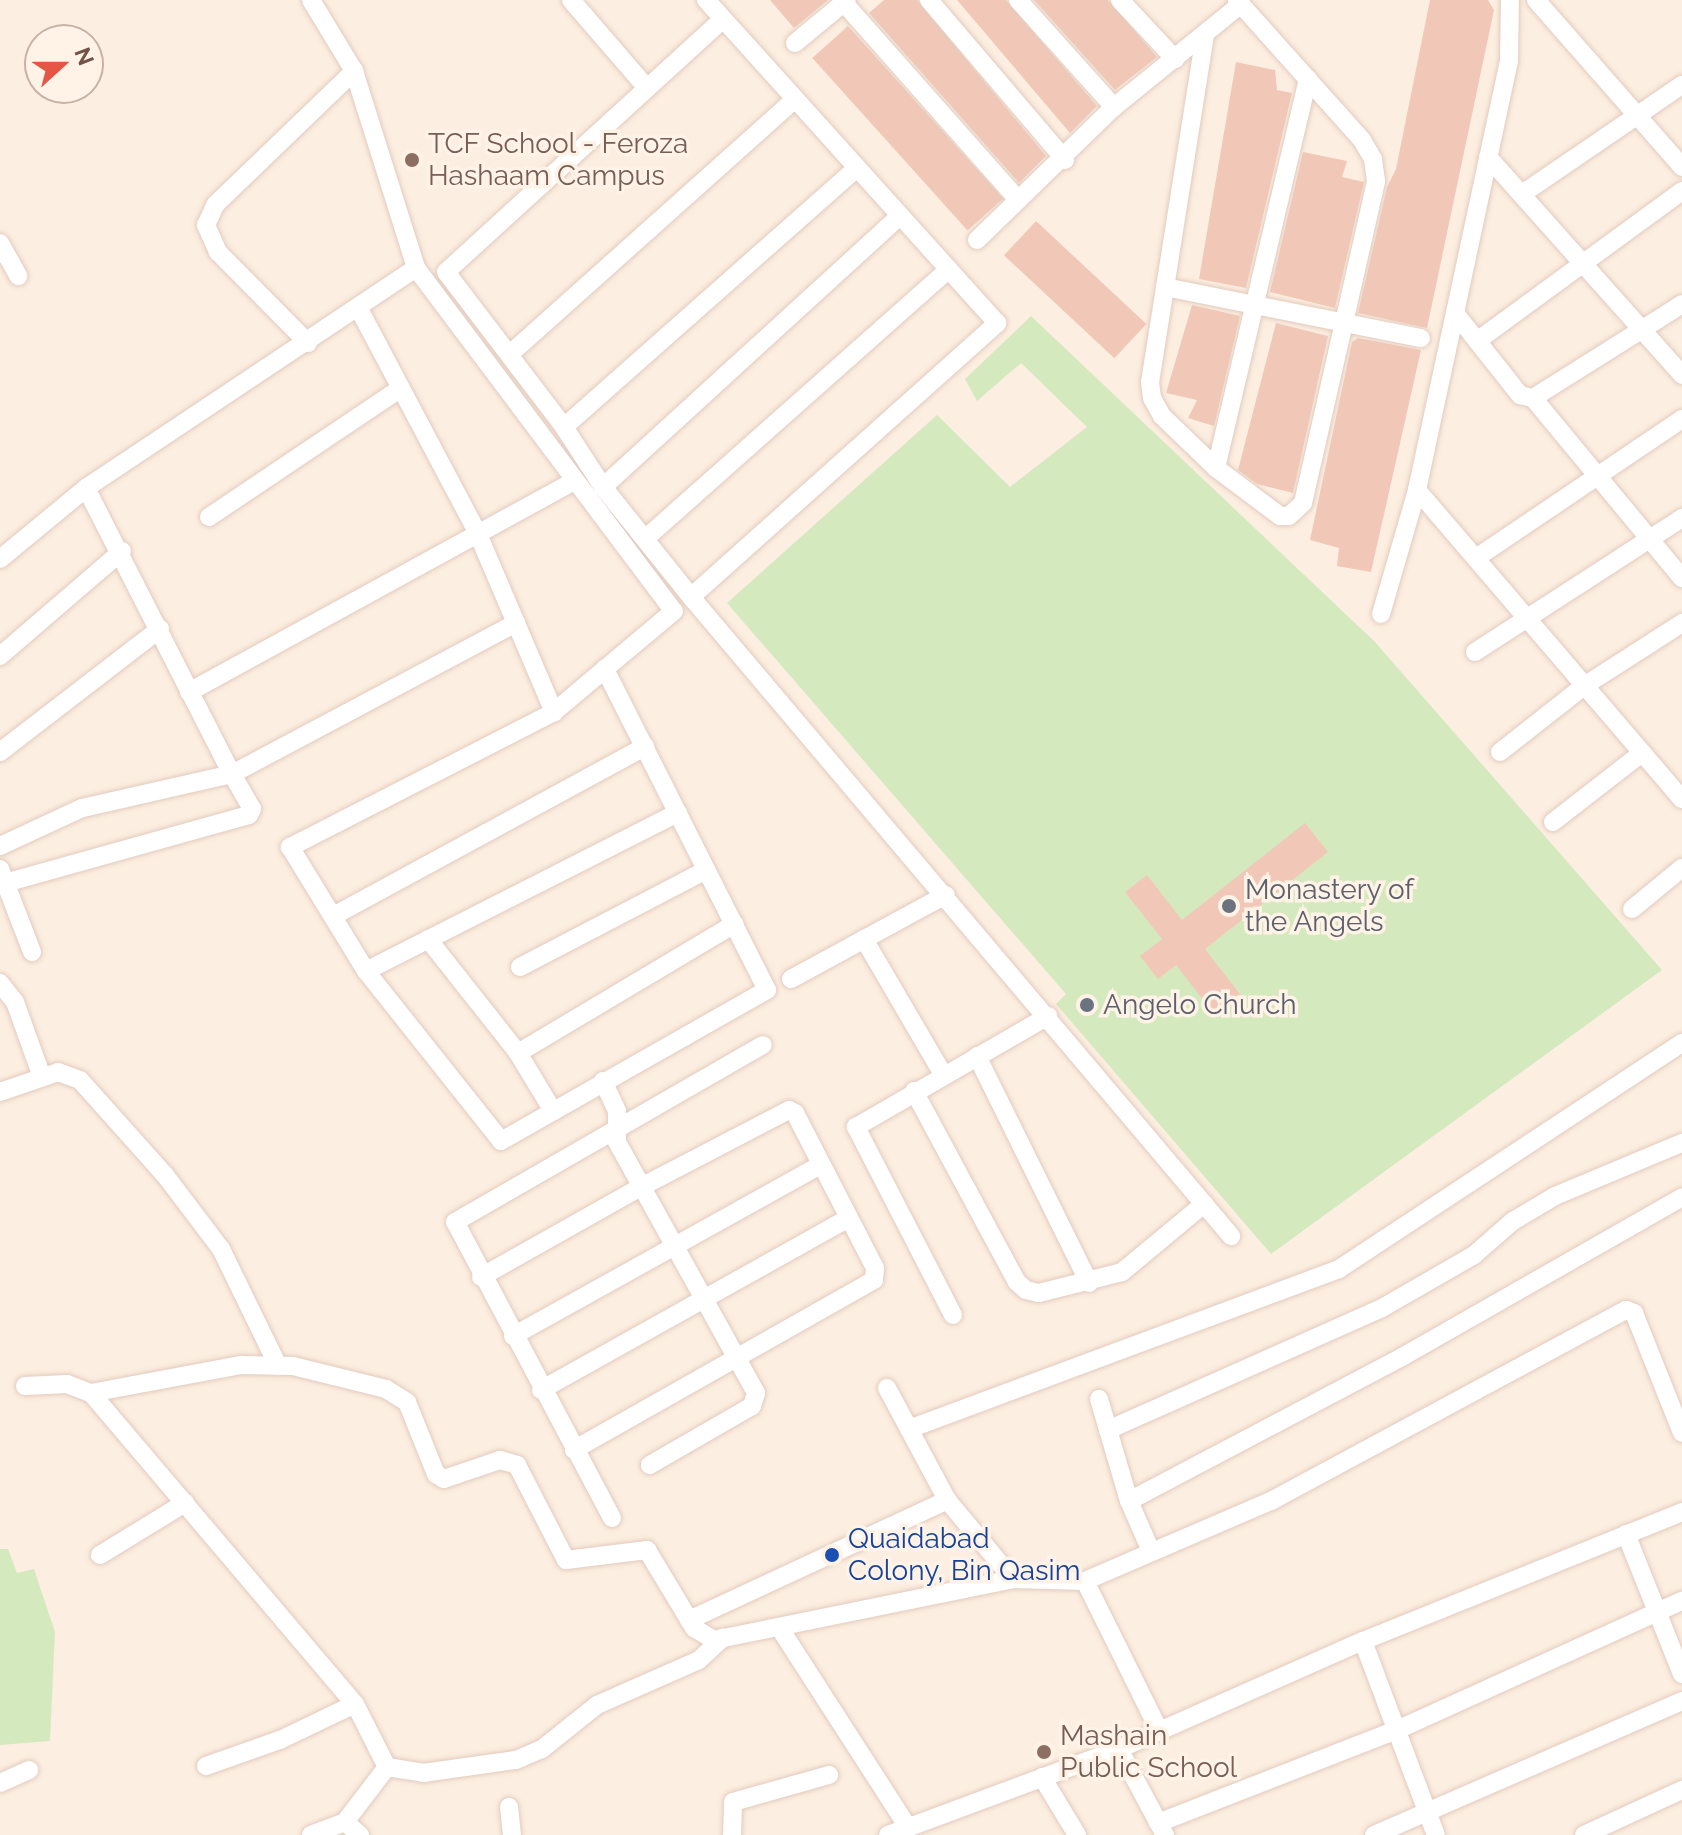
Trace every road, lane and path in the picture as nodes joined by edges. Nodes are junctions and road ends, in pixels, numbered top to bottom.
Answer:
1 (311, 0) edge
2 (571, 0) edge
3 (706, 0) edge
4 (929, 0) edge
5 (1018, 0) edge
6 (1120, 0) edge
7 (1510, 0) edge
8 (1536, 0) edge
9 (846, 1) edge
10 (1239, 2) edge
11 (723, 19) junction
12 (1205, 35) junction
13 (795, 43) dead end
14 (1175, 59) junction
15 (354, 71) junction
16 (1308, 79) junction
17 (1682, 85) edge
18 (647, 88) junction
19 (795, 99) junction
20 (1114, 107) junction
21 (1639, 114) junction
22 (1488, 157) junction
23 (1065, 160) junction
24 (1682, 167) edge
25 (857, 168) junction
26 (1682, 191) edge
27 (1522, 194) junction
28 (1018, 200) junction
29 (900, 216) junction
30 (977, 240) dead end
31 (0, 243) edge
32 (1584, 264) junction
33 (416, 268) junction
34 (949, 269) junction
35 (18, 276) dead end
36 (1165, 287) junction
37 (1254, 304) junction
38 (1682, 304) edge
39 (359, 309) junction
40 (1455, 313) junction
41 (1345, 321) junction
42 (1642, 330) junction
43 (1421, 338) dead end
44 (1477, 341) junction
45 (308, 343) junction
46 (510, 354) junction
47 (1682, 375) edge
48 (401, 388) junction
49 (1533, 398) junction
50 (1682, 419) edge
51 (564, 427) junction
52 (1216, 468) junction
53 (1596, 475) junction
54 (575, 481) junction
55 (603, 487) junction
56 (86, 488) junction
57 (1417, 490) junction
58 (209, 517) dead end
59 (1682, 518) edge
60 (478, 534) junction
61 (646, 538) junction
62 (1649, 539) junction
63 (122, 551) junction
64 (1476, 558) junction
65 (0, 559) edge
66 (1682, 578) edge
67 (691, 597) junction
68 (1381, 614) dead end
69 (1526, 619) junction
70 (516, 623) junction
71 (1682, 623) edge
72 (160, 629) junction
73 (1475, 652) dead end
74 (0, 656) edge
75 (605, 669) junction
76 (1584, 686) junction
77 (189, 692) junction
78 (554, 712) junction
79 (645, 747) junction
80 (0, 752) edge
81 (1500, 752) dead end
82 (1642, 753) junction
83 (232, 774) junction
84 (1682, 799) edge
85 (678, 813) junction
86 (1553, 822) dead end
87 (0, 846) edge
88 (1682, 868) edge
89 (706, 870) junction
90 (3, 876) edge
91 (946, 895) junction
92 (1632, 909) dead end
93 (335, 915) junction
94 (734, 924) junction
95 (428, 939) junction
96 (864, 939) junction
97 (32, 952) dead end
98 (520, 967) dead end
99 (366, 971) junction
100 (791, 979) dead end
101 (0, 983) edge
102 (1048, 1016) junction
103 (1682, 1043) edge
104 (763, 1045) dead end
105 (518, 1053) junction
106 (977, 1056) junction
107 (943, 1074) junction
108 (42, 1077) junction
109 (603, 1081) junction
110 (914, 1091) junction
111 (0, 1092) edge
112 (553, 1111) junction
113 (615, 1127) junction
114 (1682, 1143) edge
115 (820, 1165) junction
116 (641, 1187) junction
117 (1682, 1197) edge
118 (1204, 1204) junction
119 (847, 1219) junction
120 (1231, 1236) dead end
121 (672, 1245) junction
122 (481, 1277) junction
123 (1089, 1283) junction
124 (702, 1301) junction
125 (953, 1315) dead end
126 (513, 1336) junction
127 (736, 1360) junction
128 (278, 1366) junction
129 (25, 1386) dead end
130 (887, 1388) dead end
131 (541, 1390) junction
132 (91, 1393) junction
133 (1675, 1393) edge
134 (1099, 1399) dead end
135 (909, 1429) junction
136 (1108, 1430) junction
137 (1682, 1433) edge
138 (574, 1450) junction
139 (650, 1465) dead end
140 (947, 1500) junction
141 (1129, 1501) junction
142 (185, 1503) junction
143 (1682, 1512) edge
144 (612, 1518) dead end
145 (1626, 1534) junction
146 (1151, 1551) junction
147 (100, 1555) dead end
148 (1013, 1579) junction
149 (1085, 1581) junction
150 (1682, 1601) edge
151 (1657, 1610) junction
152 (689, 1620) junction
153 (779, 1627) junction
154 (723, 1638) junction
155 (1363, 1641) junction
156 (1682, 1674) edge
157 (1682, 1701) edge
158 (355, 1704) junction
159 (1159, 1730) junction
160 (1397, 1730) junction
161 (1119, 1749) junction
162 (206, 1766) dead end
163 (387, 1767) junction
164 (29, 1770) dead end
165 (829, 1775) dead end
166 (1042, 1777) junction
167 (0, 1783) edge
168 (1682, 1790) edge
169 (509, 1807) dead end
170 (1427, 1811) junction
171 (345, 1822) junction
172 (922, 1827) edge
173 (1162, 1829) edge
174 (311, 1835) edge
175 (360, 1835) edge
176 (512, 1835) edge
177 (732, 1835) edge
178 (888, 1835) edge
179 (1077, 1835) edge
180 (1374, 1835) edge
181 (1436, 1835) edge
182 (1584, 1835) edge

1 - 15 street
2 - 18 street
3 - 11 street
4 - 23 street
5 - 20 street
6 - 14 street
7 - 22 street
8 - 21 street
9 - 13 street
9 - 28 street
10 - 12 street
10 - 16 street
11 - 18 street
11 - 19 street
12 - 14 street
12 - 36 street
14 - 20 street
15 - 33 street
15 - 45 street
16 - 37 street
16 - 41 street
17 - 21 street
18 - 46 street
19 - 25 street
19 - 46 street
20 - 23 street
21 - 24 street
21 - 27 street
22 - 27 street
22 - 40 street
23 - 28 street
25 - 29 street
25 - 51 street
26 - 32 street
27 - 32 street
28 - 30 street
29 - 34 street
29 - 55 street
31 - 35 street
32 - 42 street
32 - 44 street
33 - 39 street
33 - 54 street
34 - 61 street
34 - 67 street
36 - 37 street
36 - 52 street
37 - 41 street
37 - 52 street
38 - 42 street
39 - 45 street
39 - 48 street
40 - 44 street
40 - 57 street
41 - 43 street
41 - 52 street
42 - 47 street
42 - 49 street
44 - 49 street
45 - 56 street
46 - 51 street
48 - 58 street
48 - 60 street
49 - 53 street
50 - 53 street
51 - 55 street
53 - 62 street
53 - 64 street
54 - 60 street
54 - 75 street
55 - 61 street
56 - 63 street
56 - 65 street
57 - 64 street
57 - 68 street
59 - 62 street
60 - 70 street
60 - 77 street
61 - 67 street
62 - 66 street
62 - 69 street
63 - 72 street
63 - 74 street
64 - 69 street
67 - 91 street
69 - 73 street
69 - 76 street
70 - 78 street
70 - 83 street
71 - 76 street
72 - 77 street
72 - 80 street
75 - 78 street
75 - 79 street
76 - 81 street
76 - 82 street
77 - 83 street
78 - 93 street
79 - 85 street
79 - 93 street
82 - 84 street
82 - 86 street
83 - 87 street
83 - 90 street
85 - 89 street
85 - 95 street
88 - 92 street
89 - 94 street
89 - 98 street
90 - 97 street
91 - 96 street
91 - 102 street
93 - 99 street
94 - 105 street
94 - 109 street
95 - 99 street
95 - 105 street
96 - 100 street
96 - 107 street
99 - 112 street
101 - 108 street
102 - 106 street
102 - 118 street
103 - 135 street
104 - 113 street
105 - 112 street
106 - 107 street
106 - 123 street
107 - 110 street
108 - 111 street
108 - 128 street
109 - 112 street
109 - 113 street
110 - 123 street
110 - 125 street
113 - 116 street
113 - 122 street
114 - 136 street
115 - 116 street
115 - 119 street
115 - 121 street
116 - 121 street
116 - 122 street
117 - 141 street
118 - 120 street
118 - 123 street
119 - 124 street
119 - 127 street
121 - 124 street
121 - 126 street
122 - 126 street
124 - 127 street
124 - 131 street
126 - 131 street
127 - 138 street
127 - 139 street
128 - 132 street
128 - 152 street
129 - 132 street
130 - 135 street
131 - 138 street
132 - 142 street
133 - 137 street
133 - 146 street
134 - 136 street
135 - 140 street
136 - 141 street
138 - 144 street
140 - 148 street
140 - 152 street
141 - 146 street
142 - 147 street
142 - 158 street
143 - 145 street
145 - 151 street
145 - 155 street
146 - 149 street
148 - 149 street
148 - 153 street
149 - 159 street
150 - 151 street
151 - 156 street
151 - 160 street
152 - 154 street
153 - 154 street
153 - 172 street
154 - 163 street
155 - 159 street
155 - 160 street
157 - 170 street
158 - 162 street
158 - 163 street
159 - 161 street
160 - 170 street
160 - 173 street
161 - 166 street
161 - 173 street
163 - 171 street
164 - 167 street
165 - 177 street
166 - 172 street
166 - 179 street
168 - 182 street
169 - 176 street
170 - 180 street
170 - 181 street
171 - 174 street
171 - 175 street
172 - 178 street

